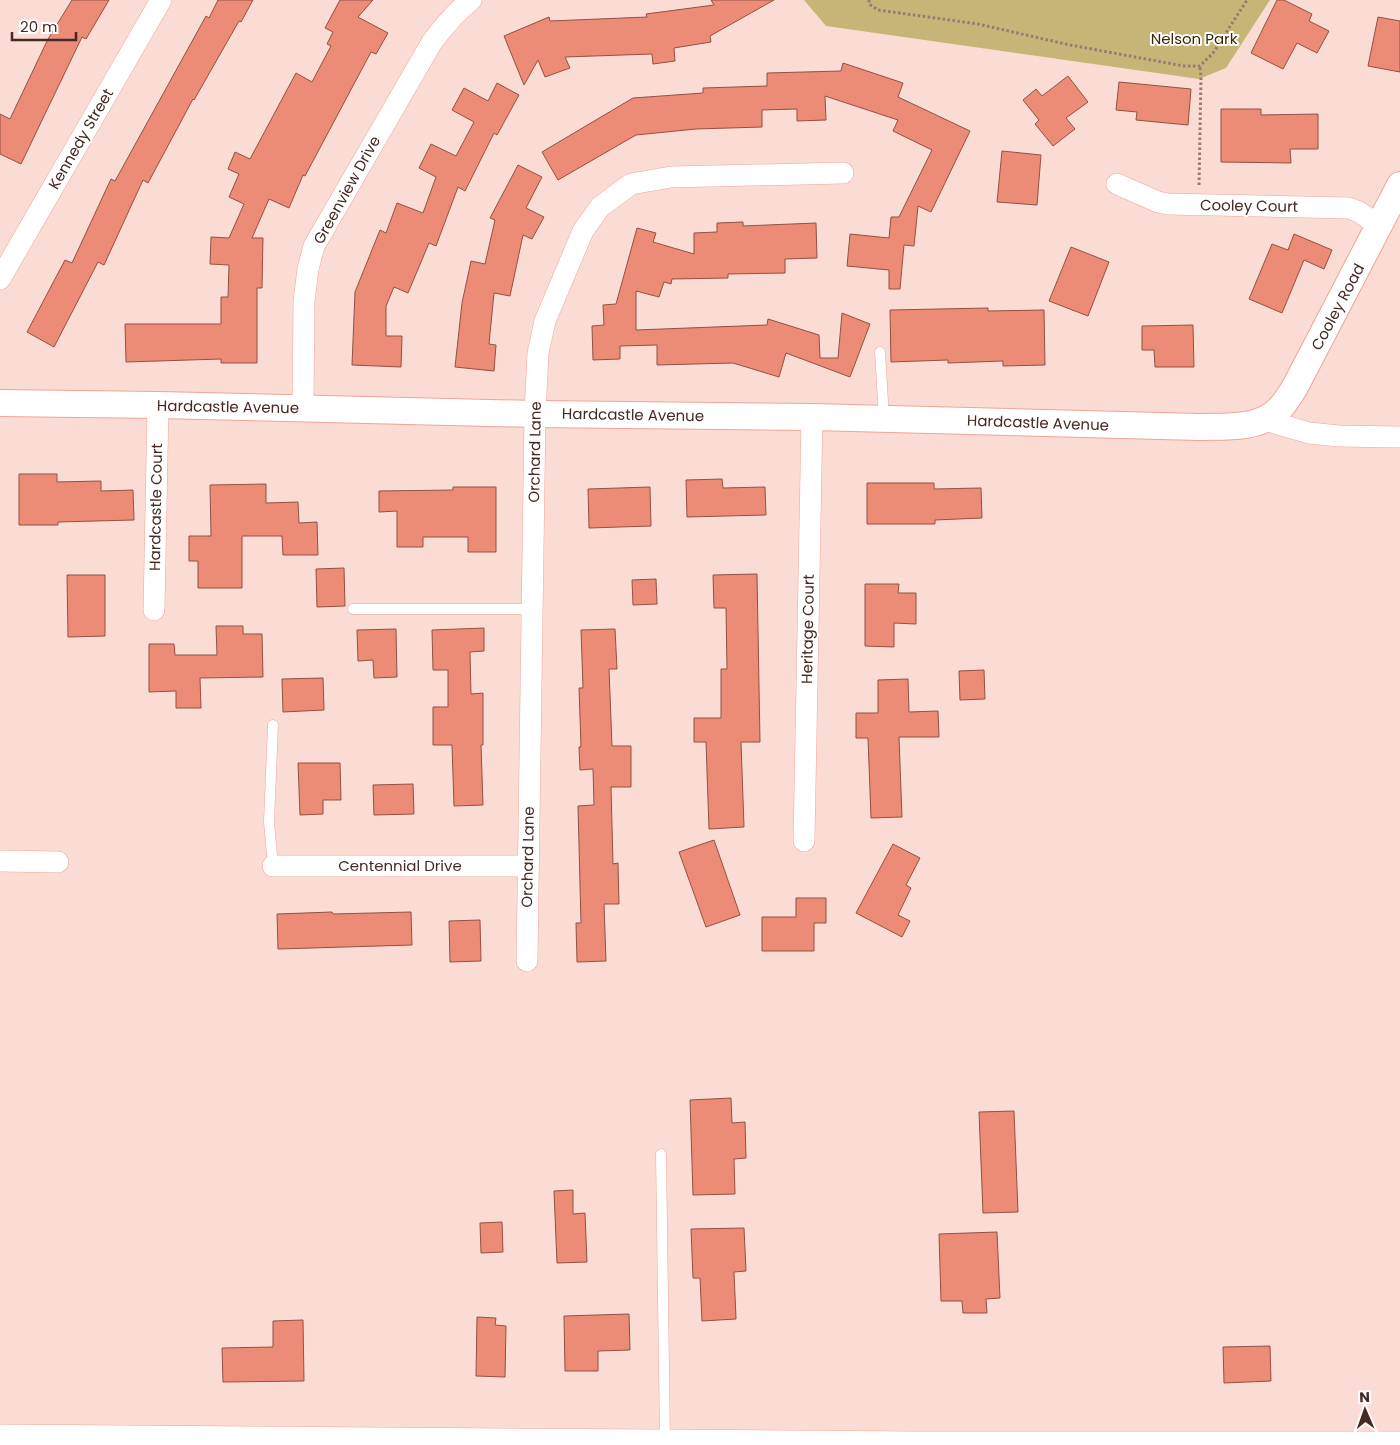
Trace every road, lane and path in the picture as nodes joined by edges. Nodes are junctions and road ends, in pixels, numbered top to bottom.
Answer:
1 (161, 0) edge
2 (471, 0) edge
3 (868, 0) edge
4 (1247, 0) edge
5 (1200, 66) junction
6 (843, 173) dead end
7 (1117, 184) dead end
8 (1400, 185) edge
9 (1199, 204) junction
10 (1380, 226) junction
11 (0, 279) edge
12 (880, 352) dead end
13 (0, 403) edge
14 (158, 405) junction
15 (303, 408) junction
16 (535, 414) junction
17 (812, 417) junction
18 (884, 419) junction
19 (1265, 420) junction
20 (1400, 437) edge
21 (533, 609) junction
22 (154, 610) dead end
23 (353, 610) dead end
24 (273, 725) dead end
25 (804, 841) dead end
26 (0, 861) edge
27 (58, 862) dead end
28 (272, 866) joint
29 (527, 866) junction
30 (527, 961) dead end
31 (661, 1154) dead end
32 (0, 1435) edge
33 (665, 1440) junction
34 (1400, 1442) edge
35 (913, 1444) edge
36 (1112, 1444) edge

1 - 11 street, Kennedy Street
2 - 15 street, Greenview Drive
3 - 5 path
4 - 5 path
5 - 9 path
6 - 16 street, Orchard Lane
7 - 9 street, Cooley Court
8 - 10 street, Cooley Road
9 - 10 street, Cooley Court
10 - 19 street, Cooley Road
12 - 18 lane
13 - 14 street, Hardcastle Avenue
14 - 15 street, Hardcastle Avenue
14 - 22 street, Hardcastle Court
15 - 16 street, Hardcastle Avenue
16 - 17 street, Hardcastle Avenue
16 - 21 street, Orchard Lane
17 - 18 street, Hardcastle Avenue
17 - 25 street, Heritage Court
18 - 19 street, Hardcastle Avenue
19 - 20 street
21 - 23 lane
21 - 29 street, Orchard Lane
24 - 28 lane
26 - 27 street
28 - 29 street, Centennial Drive
29 - 30 street, Orchard Lane
31 - 33 lane
32 - 33 street
33 - 35 street
34 - 36 street
35 - 36 street

